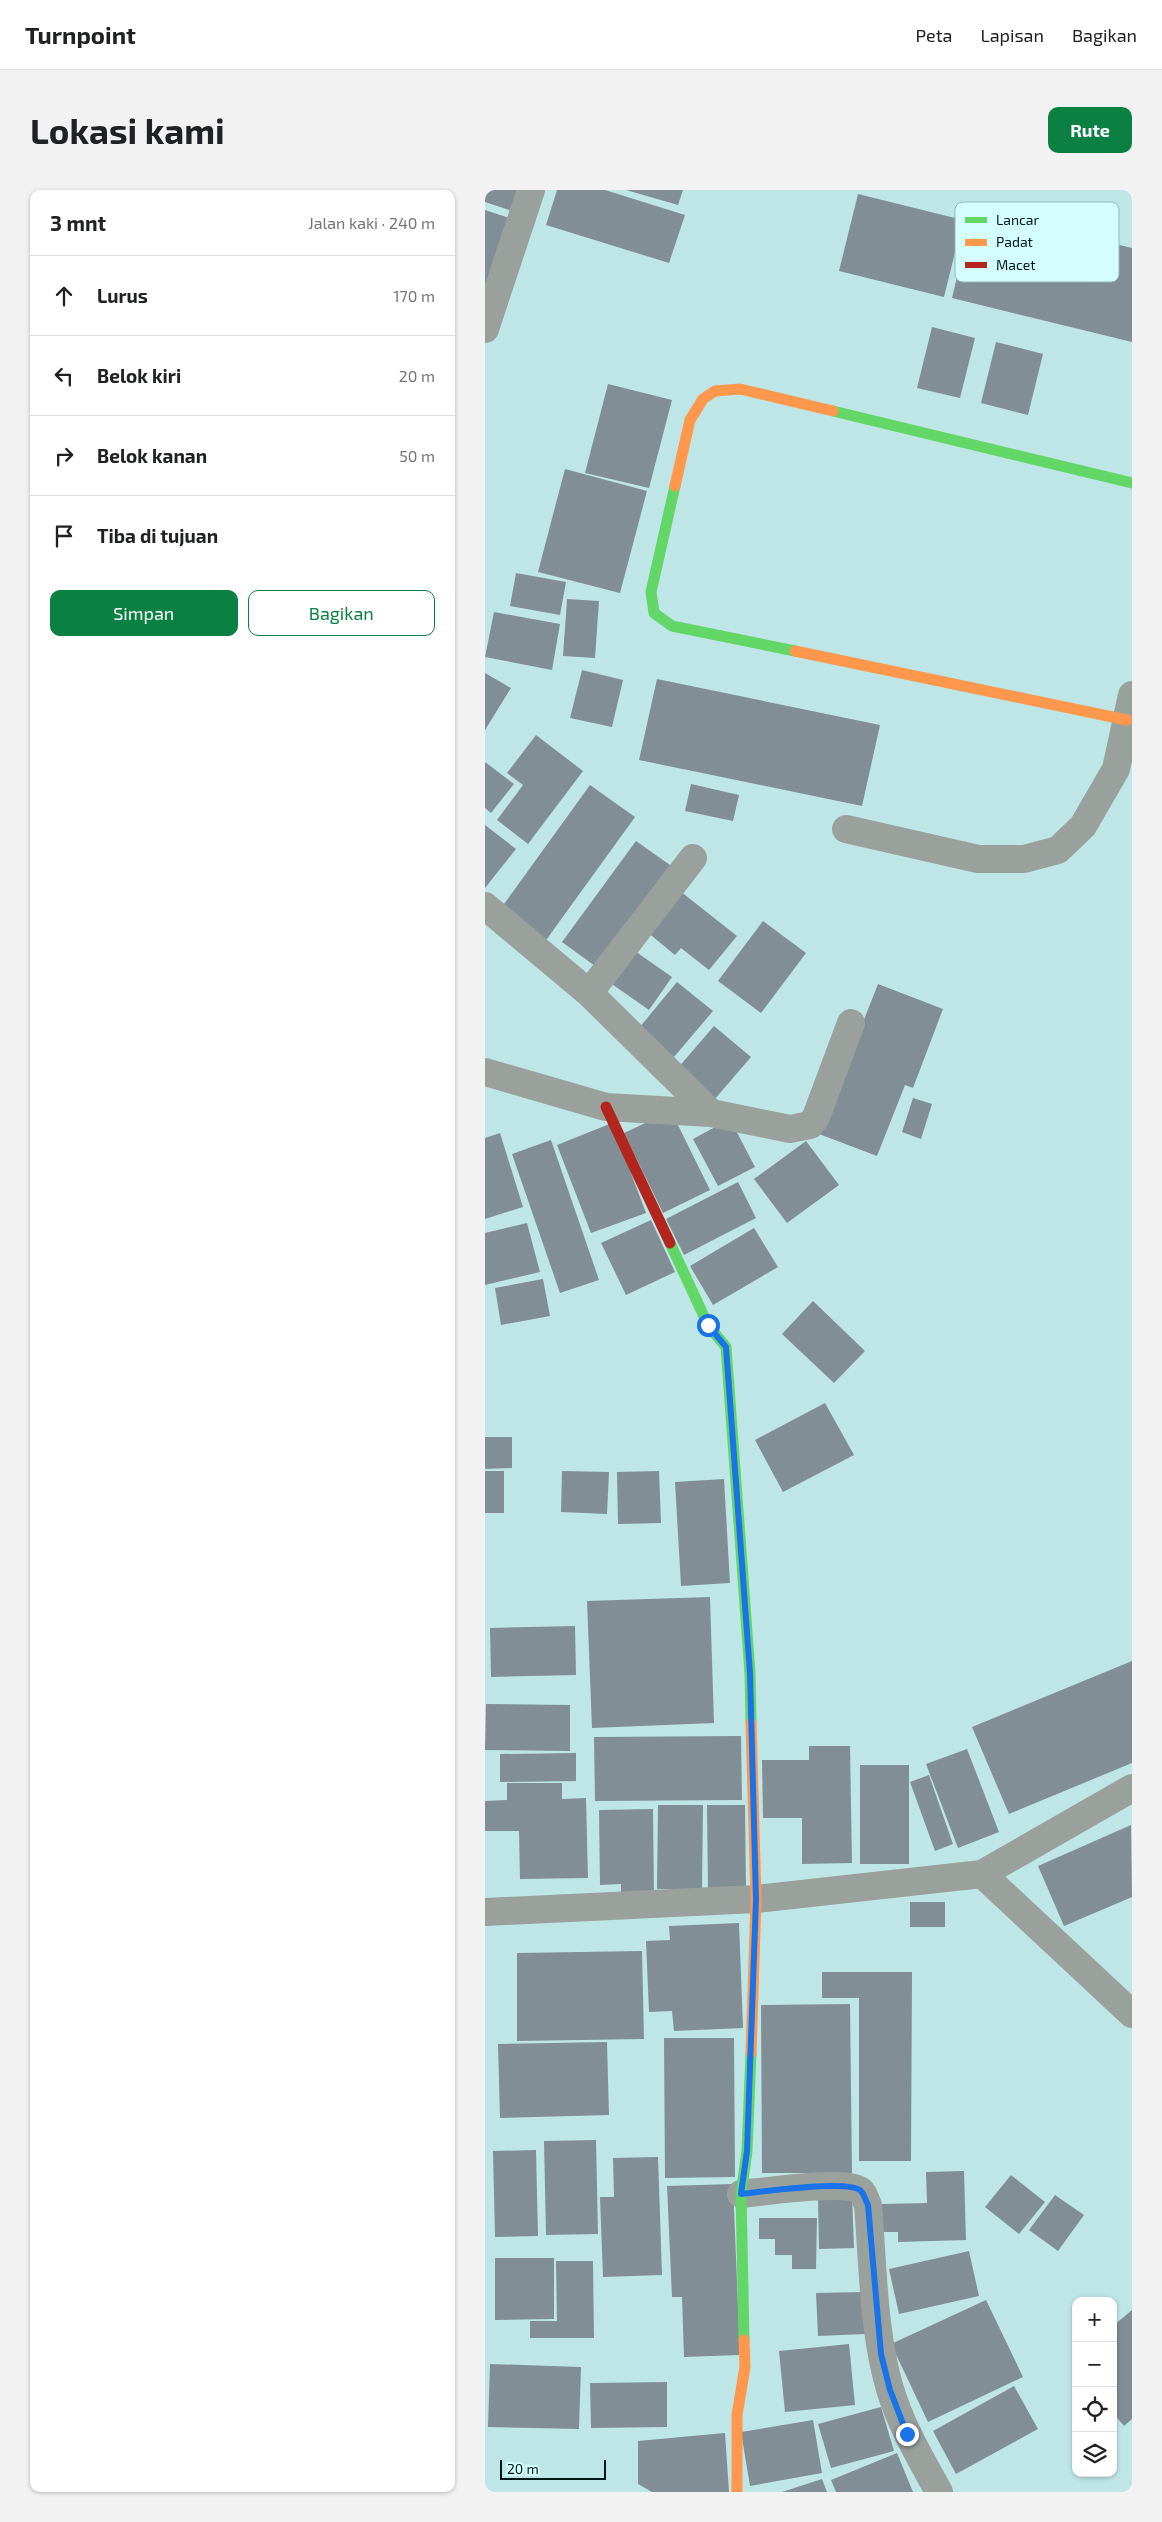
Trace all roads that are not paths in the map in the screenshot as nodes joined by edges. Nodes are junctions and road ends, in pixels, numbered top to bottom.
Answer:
1 (531, 190) edge
2 (485, 329) edge
3 (1132, 483) edge
4 (1129, 707) edge
5 (846, 829) dead end
6 (693, 858) dead end
7 (485, 908) edge
8 (589, 993) junction
9 (851, 1023) dead end
10 (485, 1072) edge
11 (606, 1107) junction
12 (711, 1113) junction
13 (1132, 1788) edge
14 (982, 1874) junction
15 (756, 1899) junction
16 (485, 1912) edge
17 (1132, 2014) edge
18 (741, 2194) junction
19 (737, 2492) edge
20 (939, 2492) edge

1 - 2 street
3 - 4 street
4 - 5 street
6 - 8 street
7 - 8 street
8 - 12 street
9 - 12 street
10 - 11 street
11 - 12 street
11 - 15 street
13 - 14 street
14 - 15 street
14 - 17 street
15 - 16 street
15 - 18 street
18 - 19 street
18 - 20 street

